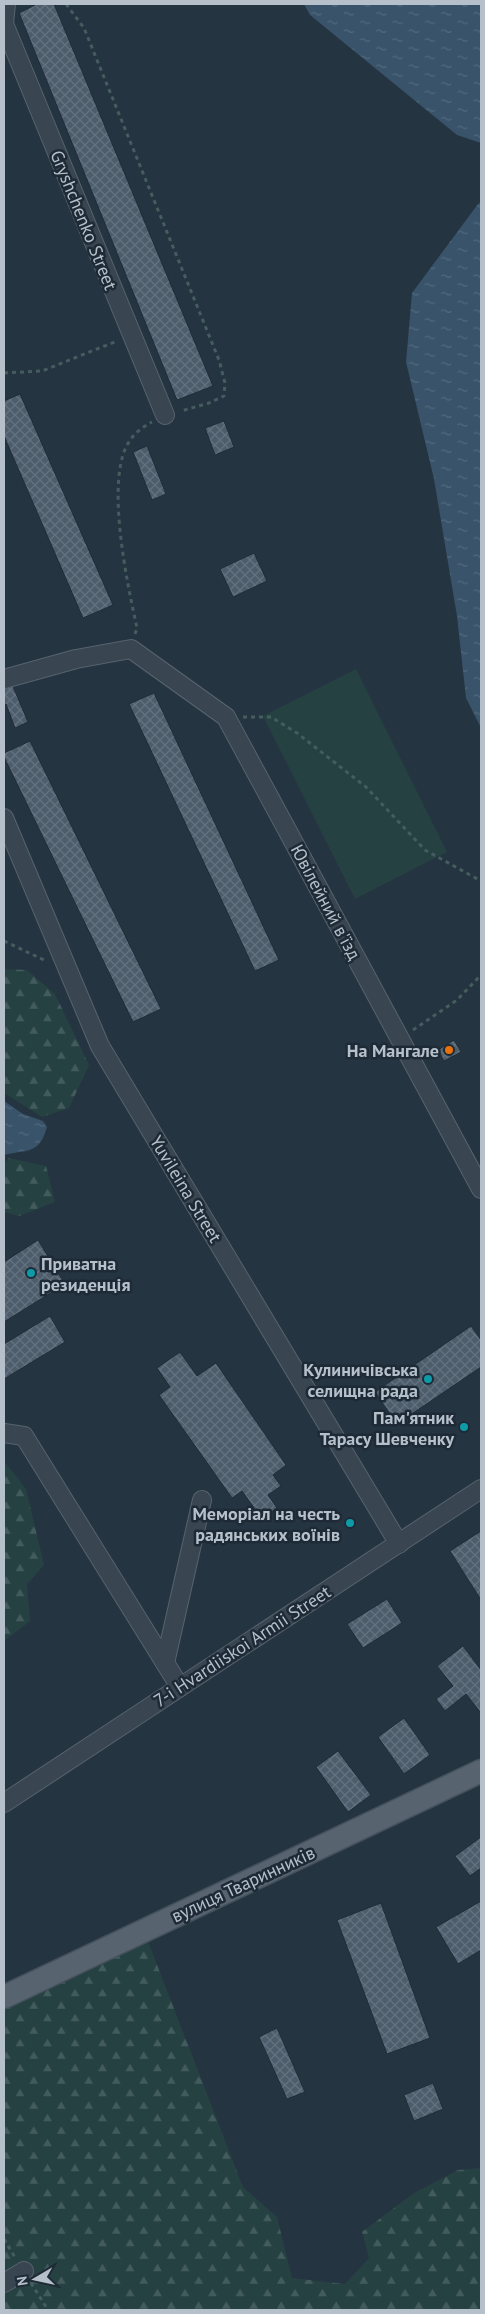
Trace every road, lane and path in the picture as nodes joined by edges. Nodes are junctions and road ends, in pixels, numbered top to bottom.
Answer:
1 (6, 4) edge
2 (66, 4) edge
3 (4, 24) edge
4 (132, 335) junction
5 (4, 373) edge
6 (165, 415) junction
7 (131, 649) junction
8 (4, 678) edge
9 (226, 717) junction
10 (4, 818) edge
11 (481, 881) edge
12 (4, 941) edge
13 (68, 970) junction
14 (481, 976) edge
15 (400, 1038) junction
16 (481, 1189) edge
17 (4, 1433) edge
18 (481, 1489) edge
19 (202, 1500) dead end
20 (399, 1544) junction
21 (165, 1663) junction
22 (180, 1687) junction
23 (481, 1771) edge
24 (4, 1803) edge
25 (4, 1997) edge
26 (24, 2271) dead end
27 (4, 2283) edge

1 - 3 street, Gryshchenko Street
2 - 6 path
3 - 4 street, Gryshchenko Street
4 - 5 path
4 - 6 street, Gryshchenko Street
6 - 7 path
7 - 8 street
7 - 9 street, Ювілейний в'їзд
9 - 11 path
9 - 15 street, Ювілейний в'їзд
10 - 13 street, Yuvileina Street
12 - 13 path
13 - 20 street, Yuvileina Street
14 - 15 path
15 - 16 street, Ювілейний в'їзд
17 - 21 street
18 - 20 street, 7-i Hvardiiskoi Armii Street
19 - 21 street
20 - 22 street, 7-i Hvardiiskoi Armii Street
21 - 22 street
22 - 24 street, 7-i Hvardiiskoi Armii Street
23 - 25 main road, вулиця Тваринників
26 - 27 street

